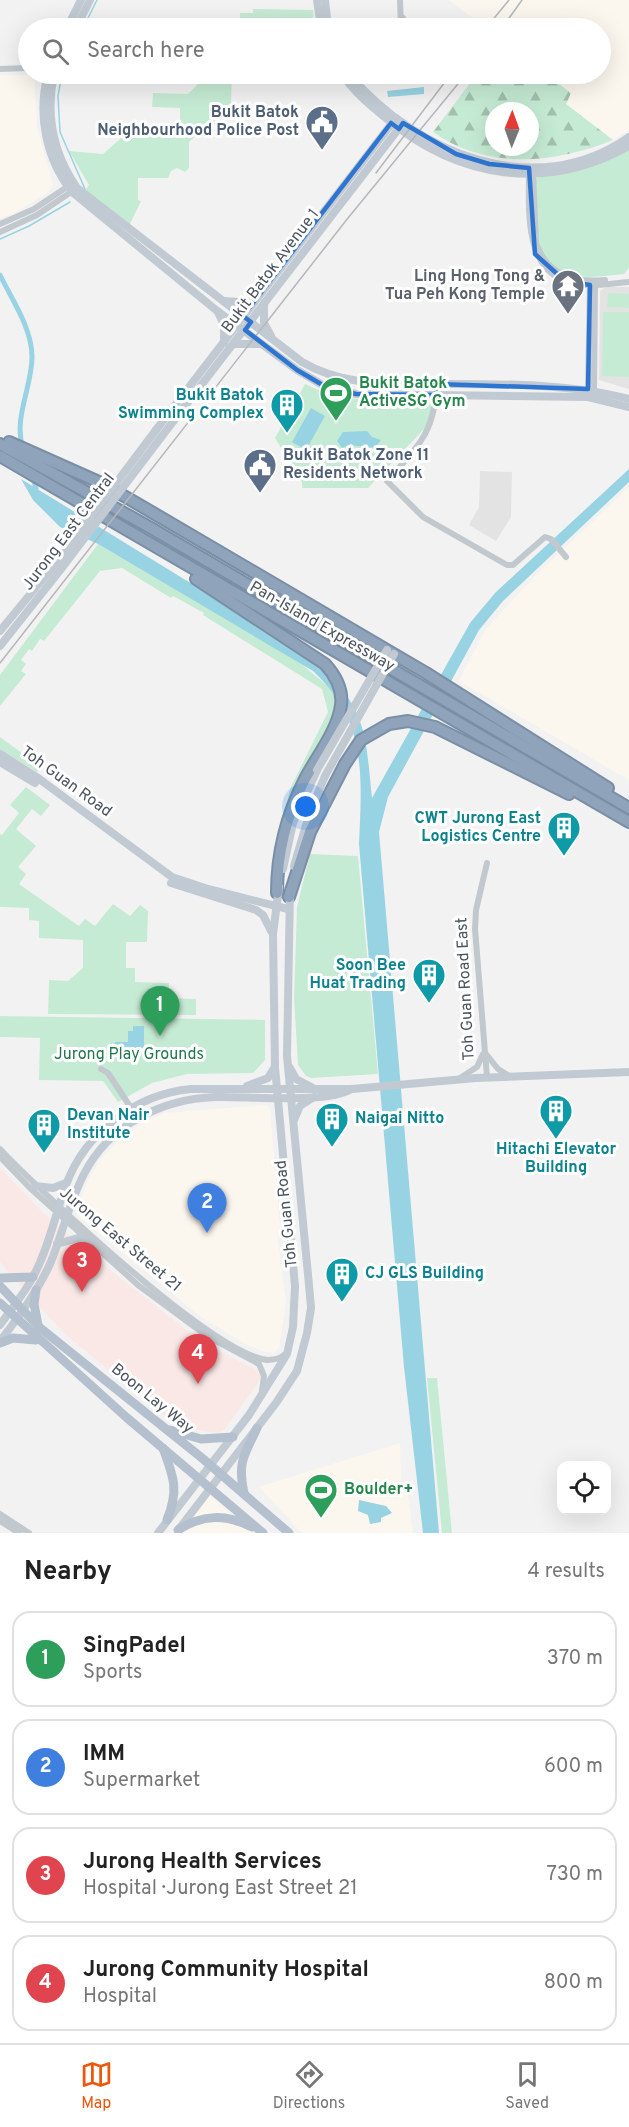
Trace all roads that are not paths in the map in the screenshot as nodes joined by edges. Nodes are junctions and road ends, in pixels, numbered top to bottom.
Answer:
1 (81, 0) edge
2 (90, 0) edge
3 (317, 0) edge
4 (325, 0) edge
5 (400, 0) edge
6 (402, 17) edge
7 (72, 18) edge
8 (81, 18) edge
9 (320, 18) edge
10 (327, 18) edge
11 (18, 68) edge
12 (0, 69) edge
13 (47, 84) edge
14 (53, 84) edge
15 (351, 84) edge
16 (358, 84) edge
17 (397, 123) junction
18 (629, 137) edge
19 (629, 146) edge
20 (531, 171) junction
21 (73, 187) junction
22 (0, 224) edge
23 (0, 232) edge
24 (629, 280) edge
25 (592, 283) junction
26 (257, 298) junction
27 (220, 300) junction
28 (264, 305) junction
29 (216, 310) junction
30 (243, 316) junction
31 (251, 322) junction
32 (237, 324) junction
33 (245, 330) junction
34 (274, 341) junction
35 (224, 343) junction
36 (234, 344) junction
37 (264, 345) junction
38 (436, 384) junction
39 (591, 394) junction
40 (436, 395) junction
41 (629, 399) edge
42 (629, 407) edge
43 (159, 433) junction
44 (0, 442) edge
45 (0, 456) edge
46 (27, 459) junction
47 (133, 534) junction
48 (566, 557) dead end
49 (59, 566) junction
50 (0, 631) edge
51 (0, 646) edge
52 (391, 652) junction
53 (443, 706) junction
54 (0, 754) edge
55 (0, 762) edge
56 (629, 802) edge
57 (602, 807) junction
58 (629, 808) edge
59 (629, 822) edge
60 (487, 863) dead end
61 (277, 893) junction
62 (288, 897) junction
63 (275, 907) junction
64 (288, 909) junction
65 (273, 934) junction
66 (485, 1051) junction
67 (287, 1056) junction
68 (275, 1066) junction
69 (101, 1071) dead end
70 (629, 1072) edge
71 (487, 1077) junction
72 (509, 1077) junction
73 (456, 1079) junction
74 (240, 1088) junction
75 (191, 1089) junction
76 (291, 1093) junction
77 (316, 1093) junction
78 (277, 1094) junction
79 (193, 1099) junction
80 (130, 1108) junction
81 (294, 1123) junction
82 (0, 1149) edge
83 (0, 1157) edge
84 (66, 1183) junction
85 (35, 1186) junction
86 (58, 1209) junction
87 (67, 1217) junction
88 (88, 1241) junction
89 (57, 1244) junction
90 (33, 1277) junction
91 (0, 1278) edge
92 (0, 1286) edge
93 (36, 1290) junction
94 (0, 1303) edge
95 (15, 1303) junction
96 (22, 1311) junction
97 (9, 1312) junction
98 (16, 1320) junction
99 (0, 1325) edge
100 (39, 1327) junction
101 (38, 1340) junction
102 (0, 1342) edge
103 (229, 1345) junction
104 (287, 1354) junction
105 (102, 1378) junction
106 (96, 1390) junction
107 (261, 1396) junction
108 (162, 1427) junction
109 (257, 1428) junction
110 (233, 1437) junction
111 (162, 1446) junction
112 (209, 1465) junction
113 (221, 1476) junction
114 (200, 1477) junction
115 (211, 1488) junction
116 (244, 1493) junction
117 (0, 1514) edge
118 (0, 1521) edge
119 (167, 1521) junction
120 (177, 1532) edge
121 (261, 1532) edge
122 (19, 1533) edge
123 (29, 1533) edge
124 (158, 1533) edge
125 (289, 1533) edge

1 - 7 main road
2 - 8 main road
3 - 9 main road
4 - 10 main road
5 - 6 street
11 - 12 street
13 - 21 main road
14 - 21 main road
15 - 17 main road
16 - 17 main road
17 - 20 main road
17 - 26 main road, Bukit Batok Avenue 1
17 - 28 main road, Bukit Batok Avenue 1
18 - 20 main road
19 - 20 main road
20 - 25 street
21 - 22 street
21 - 23 street
21 - 27 main road
21 - 29 main road
24 - 25 street
25 - 39 street
26 - 27 main road
26 - 30 main road, Bukit Batok Avenue 1
27 - 30 main road
28 - 31 main road, Bukit Batok Avenue 1
28 - 34 main road
29 - 32 main road
29 - 35 main road
30 - 31 main road
30 - 32 main road, Bukit Batok Avenue 1
31 - 33 main road, Bukit Batok Avenue 1
31 - 34 main road
32 - 33 main road
32 - 35 main road, Bukit Batok Avenue 1
33 - 36 main road, Bukit Batok Avenue 1
33 - 37 main road
34 - 38 main road
35 - 43 main road, Bukit Batok Avenue 1
36 - 37 main road
36 - 43 main road, Bukit Batok Avenue 1
37 - 40 main road
38 - 39 main road
38 - 40 street
39 - 40 main road
39 - 41 main road
39 - 42 main road
40 - 48 street
43 - 49 main road, Jurong East Central, bridge
44 - 46 highway
45 - 46 highway, Pan-Island Expressway
46 - 47 highway, Pan-Island Expressway
46 - 52 highway
46 - 53 highway, Pan-Island Expressway
47 - 53 highway, Pan-Island Expressway
47 - 61 highway
49 - 50 main road, Jurong East Central
49 - 51 main road, Jurong East Central
52 - 56 highway
52 - 61 main road, Toh Guan Road, bridge
52 - 62 main road, Toh Guan Road, bridge
53 - 57 highway, Pan-Island Expressway
53 - 58 highway, Pan-Island Expressway
54 - 63 main road, Toh Guan Road
55 - 65 main road, Toh Guan Road
57 - 59 highway, Pan-Island Expressway
57 - 62 highway
60 - 66 street, Toh Guan Road East
61 - 63 main road, Toh Guan Road
62 - 64 main road, Toh Guan Road
63 - 64 main road, Toh Guan Road
63 - 65 main road, Toh Guan Road
64 - 67 main road, Toh Guan Road
65 - 68 main road, Toh Guan Road
66 - 71 street, Toh Guan Road East
66 - 72 street
66 - 73 street
67 - 76 main road, Toh Guan Road
67 - 77 main road
68 - 74 main road
68 - 78 main road, Toh Guan Road
69 - 80 street
70 - 72 main road, Toh Guan Road East
71 - 72 main road, Toh Guan Road East
71 - 73 main road, Toh Guan Road East
73 - 77 main road, Toh Guan Road East
74 - 75 main road
74 - 78 main road
75 - 79 main road
75 - 80 main road
76 - 77 main road, Toh Guan Road East
76 - 78 main road, Toh Guan Road East
76 - 81 main road, Toh Guan Road
77 - 81 main road
78 - 79 main road
78 - 104 main road, Toh Guan Road
79 - 87 main road
80 - 84 main road
81 - 109 main road, Toh Guan Road
82 - 85 street, Jurong East Street 21
83 - 86 street, Jurong East Street 21
84 - 85 main road
84 - 86 main road
85 - 86 street, Jurong East Street 21
86 - 87 street, Jurong East Street 21
86 - 90 main road
87 - 88 street, Jurong East Street 21
87 - 89 main road
87 - 103 street, Jurong East Street 21
88 - 89 main road
88 - 103 street, Jurong East Street 21
89 - 93 main road
90 - 91 main road
90 - 95 main road
92 - 95 main road, Boon Lay Way
93 - 96 main road
93 - 100 main road
94 - 97 main road, Boon Lay Way
95 - 96 main road, Boon Lay Way
95 - 97 main road
96 - 98 main road
96 - 100 main road, Boon Lay Way
97 - 98 main road, Boon Lay Way
97 - 99 main road
98 - 101 main road, Boon Lay Way
98 - 102 main road
100 - 105 main road, Boon Lay Way
101 - 102 main road
101 - 106 main road, Boon Lay Way
103 - 104 street, Jurong East Street 21
103 - 107 street, Jurong East Street 21
104 - 107 main road, Toh Guan Road
105 - 106 main road
105 - 108 main road, Boon Lay Way
106 - 111 main road, Boon Lay Way
107 - 110 main road, Toh Guan Road
108 - 110 main road
108 - 112 main road, Boon Lay Way
109 - 113 main road, Toh Guan Road
109 - 116 main road
110 - 112 main road, Toh Guan Road
111 - 114 main road, Boon Lay Way
111 - 119 main road
112 - 113 main road, Boon Lay Way
112 - 114 main road, Toh Guan Road
113 - 115 main road, Toh Guan Road
113 - 116 main road, Boon Lay Way
114 - 115 main road, Boon Lay Way
114 - 119 main road, Toh Guan Road
115 - 120 main road, Toh Guan Road
115 - 121 main road, Boon Lay Way
116 - 125 main road, Boon Lay Way
117 - 123 street
118 - 122 street
119 - 124 main road, Toh Guan Road
120 - 121 main road

